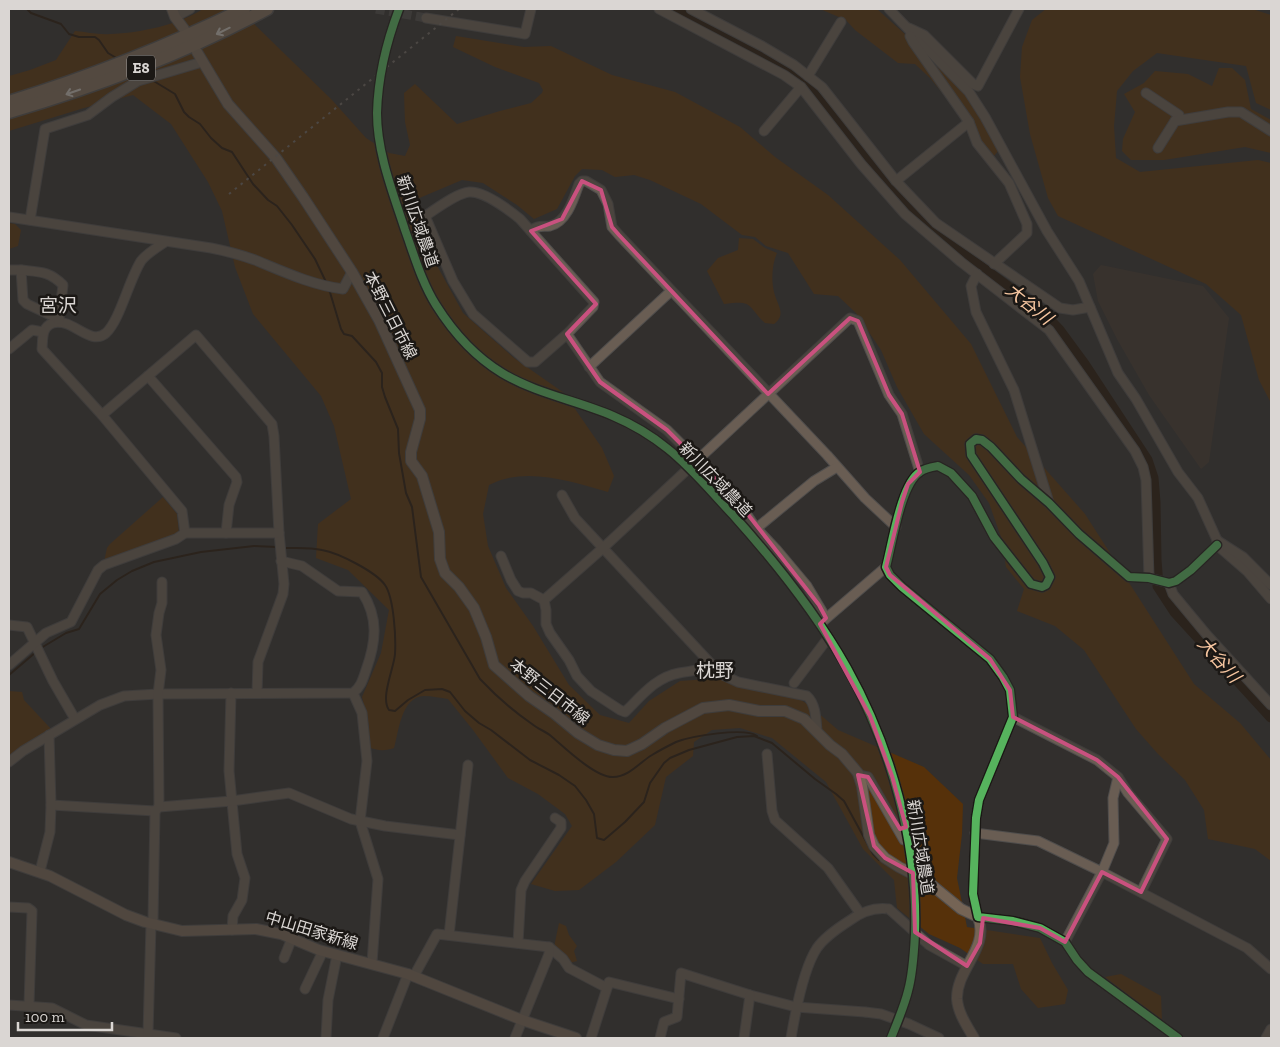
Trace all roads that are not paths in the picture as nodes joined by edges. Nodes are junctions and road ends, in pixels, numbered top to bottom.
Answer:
1 (190, 9) edge
2 (244, 9) edge
3 (267, 9) edge
4 (399, 9) edge
5 (531, 9) edge
6 (659, 9) edge
7 (690, 9) edge
8 (889, 9) edge
9 (1018, 9) edge
10 (174, 13) edge
11 (426, 18) tunnel mouth
12 (683, 21) junction
13 (840, 22) dead end
14 (906, 28) junction
15 (184, 29) dead end
16 (197, 52) dead end
17 (202, 62) junction
18 (808, 76) junction
19 (801, 87) junction
20 (1146, 93) dead end
21 (9, 102) edge
22 (9, 112) edge
23 (1175, 121) junction
24 (969, 122) junction
25 (764, 130) dead end
26 (1271, 131) edge
27 (1158, 148) dead end
28 (896, 181) junction
29 (9, 217) edge
30 (30, 220) junction
31 (531, 231) junction
32 (165, 242) junction
33 (994, 264) junction
34 (9, 270) edge
35 (21, 270) junction
36 (352, 272) junction
37 (977, 274) junction
38 (671, 291) junction
39 (1090, 307) junction
40 (59, 321) junction
41 (43, 332) junction
42 (567, 334) junction
43 (9, 349) edge
44 (589, 367) junction
45 (148, 376) junction
46 (768, 394) junction
47 (102, 415) junction
48 (693, 463) junction
49 (837, 467) junction
50 (920, 472) junction
51 (562, 495) dead end
52 (1049, 504) junction
53 (896, 527) junction
54 (753, 531) junction
55 (185, 533) junction
56 (226, 533) junction
57 (279, 533) junction
58 (1217, 542) junction
59 (603, 548) junction
60 (502, 556) dead end
61 (281, 562) junction
62 (886, 567) junction
63 (1149, 578) junction
64 (162, 582) dead end
65 (1169, 583) junction
66 (1271, 586) edge
67 (1271, 599) edge
68 (544, 600) junction
69 (823, 621) junction
70 (9, 625) edge
71 (828, 638) junction
72 (33, 643) junction
73 (9, 665) edge
74 (713, 666) junction
75 (794, 683) dead end
76 (231, 693) junction
77 (257, 693) junction
78 (353, 693) junction
79 (158, 694) junction
80 (1271, 705) edge
81 (1013, 717) junction
82 (75, 719) junction
83 (817, 731) junction
84 (48, 735) junction
85 (767, 754) dead end
86 (9, 762) edge
87 (468, 764) dead end
88 (858, 775) junction
89 (1118, 777) junction
90 (232, 801) junction
91 (51, 805) junction
92 (157, 809) junction
93 (555, 818) dead end
94 (360, 821) junction
95 (975, 833) junction
96 (460, 835) junction
97 (908, 849) junction
98 (9, 862) edge
99 (40, 871) junction
100 (1102, 872) junction
101 (913, 873) junction
102 (1141, 892) junction
103 (9, 907) edge
104 (860, 913) junction
105 (978, 918) junction
106 (151, 924) junction
107 (232, 930) junction
108 (449, 935) junction
109 (292, 938) junction
110 (1066, 942) junction
111 (518, 943) junction
112 (549, 947) junction
113 (323, 951) junction
114 (337, 955) junction
115 (284, 958) dead end
116 (372, 963) junction
117 (967, 966) junction
118 (1271, 969) edge
119 (411, 975) junction
120 (607, 988) junction
121 (305, 989) dead end
122 (750, 995) junction
123 (679, 999) junction
124 (9, 1005) edge
125 (29, 1005) junction
126 (796, 1007) junction
127 (522, 1020) junction
128 (1271, 1028) edge
129 (148, 1034) junction
130 (176, 1038) edge
131 (326, 1038) edge
132 (383, 1038) edge
133 (515, 1038) edge
134 (576, 1038) edge
135 (591, 1038) edge
136 (660, 1038) edge
137 (744, 1038) edge
138 (791, 1038) edge
139 (891, 1038) edge
140 (938, 1038) edge
141 (974, 1038) edge
142 (1178, 1038) edge
143 (1266, 1038) edge

1 - 10 street
2 - 21 highway, E8
3 -> 22 highway, E8
4 - 48 street, 新川広域農道
5 - 11 street
6 - 12 street
7 - 12 street
7 - 18 street
8 - 14 street
9 - 14 street
10 - 15 main road
12 - 19 street
13 - 18 street
14 - 24 street
14 - 39 street
16 - 17 main road, 本野三日市線
17 - 30 street
17 - 36 main road, 本野三日市線
18 - 28 street
19 - 25 street
19 - 37 street
20 - 23 street
23 - 26 street
23 - 27 street
24 - 28 street
24 - 33 street
28 - 33 street
29 - 30 street
30 - 32 street
31 - 38 street
31 - 42 street
31 - 42 street
32 - 36 street
32 - 40 street
33 - 39 street
34 - 35 street
35 - 40 street
35 - 40 street
36 - 83 main road, 本野三日市線
37 - 52 street
37 - 63 street
38 - 44 street
38 - 46 street
39 - 58 street
40 - 41 street
41 - 43 street
41 - 47 street
42 - 44 street
44 - 48 street
45 - 47 street
45 - 56 street
45 - 57 street
46 - 48 street
46 - 49 street
46 - 50 street
47 - 55 street
48 - 54 street, 新川広域農道
48 - 54 street
48 - 59 street
49 - 53 street
49 - 54 street
50 - 52 street
50 - 53 street
51 - 59 street
52 - 63 street
53 - 62 street
54 - 69 street, 新川広域農道
55 - 56 street
55 - 72 street
56 - 57 street
57 - 61 street
58 - 65 street
58 - 66 street
58 - 67 street
59 - 68 street
59 - 74 street
60 - 68 street
61 - 77 street
61 - 78 street
62 - 69 street
62 - 81 street
63 - 65 street
64 - 79 street
65 - 80 street
68 - 74 street
69 - 71 street, 新川広域農道
70 - 72 street
71 - 75 street
71 - 97 street, 新川広域農道
72 - 73 street
72 - 82 street
74 - 83 street
76 - 77 street
76 - 79 street
76 - 90 street
77 - 78 street
78 - 94 street
79 - 82 street
79 - 92 street
81 - 89 street
81 - 95 street
82 - 84 street
83 - 88 main road, 本野三日市線
84 - 86 street
84 - 91 street
85 - 104 street
87 - 96 street
88 - 97 street
88 - 101 main road, 本野三日市線
89 - 100 street
89 - 102 street
90 - 92 street
90 - 94 street
90 - 107 street
91 - 92 street
91 - 99 street
92 - 106 street
93 - 111 street
94 - 96 street
94 - 116 street
95 - 100 street
95 - 105 street
96 - 108 street
97 - 101 street, 新川広域農道
98 - 99 main road, 中山田家新線
99 - 106 main road, 中山田家新線
100 - 102 street
100 - 110 street
101 - 105 main road, 本野三日市線
101 - 139 street, 新川広域農道
102 - 118 street
103 - 125 street
104 - 117 street, bridge
104 - 126 street
105 - 110 street
105 - 117 main road
106 - 107 main road, 中山田家新線
106 - 129 street
107 - 109 main road, 中山田家新線
108 - 111 street
108 - 119 street
109 - 113 main road, 中山田家新線
109 - 115 street
110 - 142 street
111 - 112 street
112 - 120 street
112 - 127 street
113 - 114 main road, 中山田家新線
113 - 121 street
114 - 116 main road, 中山田家新線
114 - 131 street
116 - 119 main road, 中山田家新線
117 - 141 main road
119 - 127 main road, 中山田家新線
119 - 132 street
120 - 123 street
120 - 135 street
122 - 123 street
122 - 126 street
122 - 137 street
123 - 136 street
124 - 125 street
125 - 129 street
126 - 138 street
126 - 140 street, bridge
127 - 133 street
127 - 134 main road, 中山田家新線
128 - 143 street
129 - 130 street

